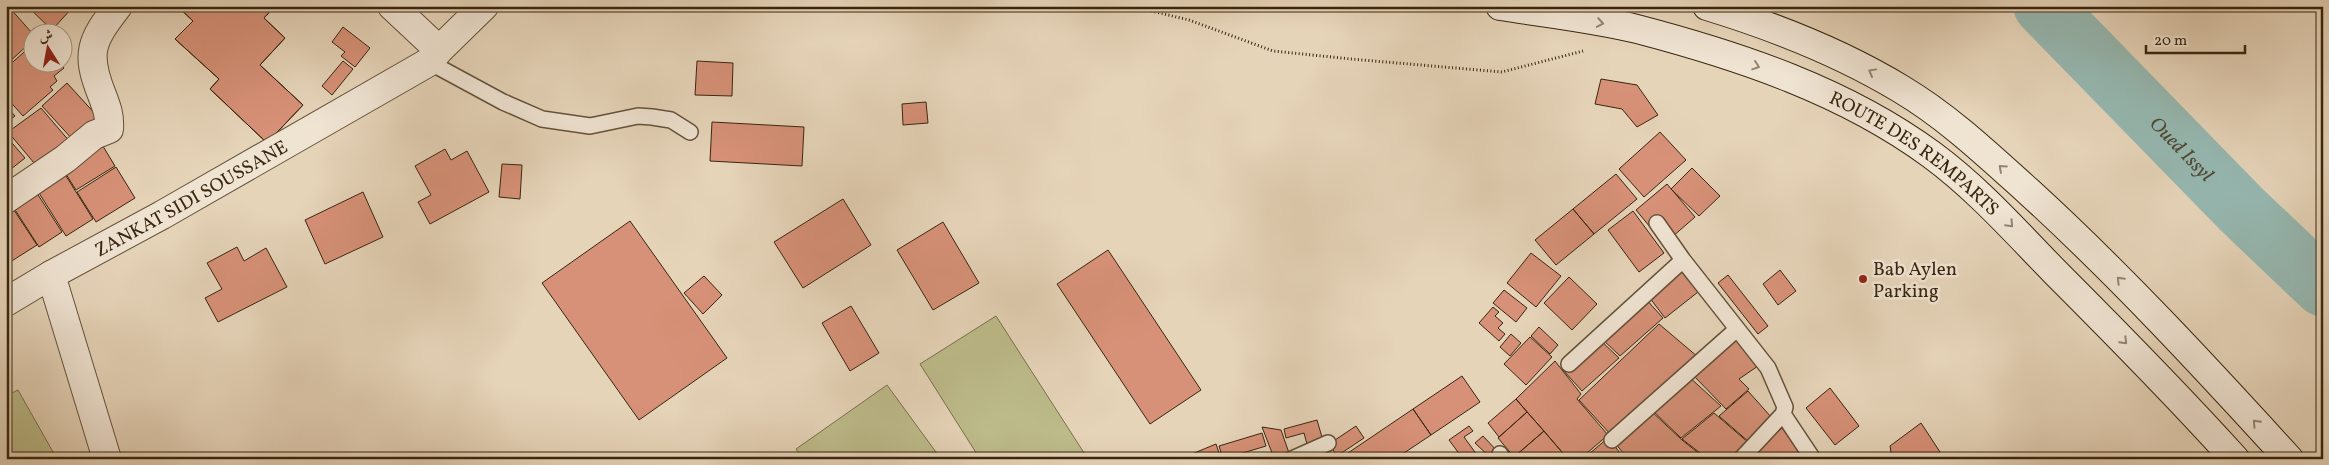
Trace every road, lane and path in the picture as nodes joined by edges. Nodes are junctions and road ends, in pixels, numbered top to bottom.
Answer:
1 (118, 6) edge
2 (392, 6) edge
3 (484, 6) edge
4 (1132, 6) edge
5 (1500, 6) edge
6 (1707, 6) edge
7 (1592, 49) dead end
8 (434, 56) junction
9 (690, 132) dead end
10 (6, 199) edge
11 (1657, 222) dead end
12 (1683, 260) junction
13 (50, 275) junction
14 (6, 302) edge
15 (1736, 329) junction
16 (1568, 364) dead end
17 (1783, 414) junction
18 (1612, 440) dead end
19 (1328, 443) dead end
20 (107, 459) edge
21 (1292, 459) edge
22 (1741, 459) edge
23 (1813, 459) edge
24 (2235, 459) edge
25 (2289, 459) edge

1 - 10 main road
2 - 8 main road
3 - 8 main road, ZANKAT SIDI SOUSSANE
4 - 7 path
5 -> 24 main road, ROUTE DES REMPARTS
25 -> 6 main road, ROUTE DES REMPARTS
8 - 9 lane
8 - 13 main road, ZANKAT SIDI SOUSSANE
11 - 12 lane
12 - 15 lane
12 - 16 lane
13 - 14 main road, ZANKAT SIDI SOUSSANE
13 - 20 main road
15 - 17 lane
15 - 18 lane
17 - 22 lane
17 - 23 lane
19 - 21 lane

